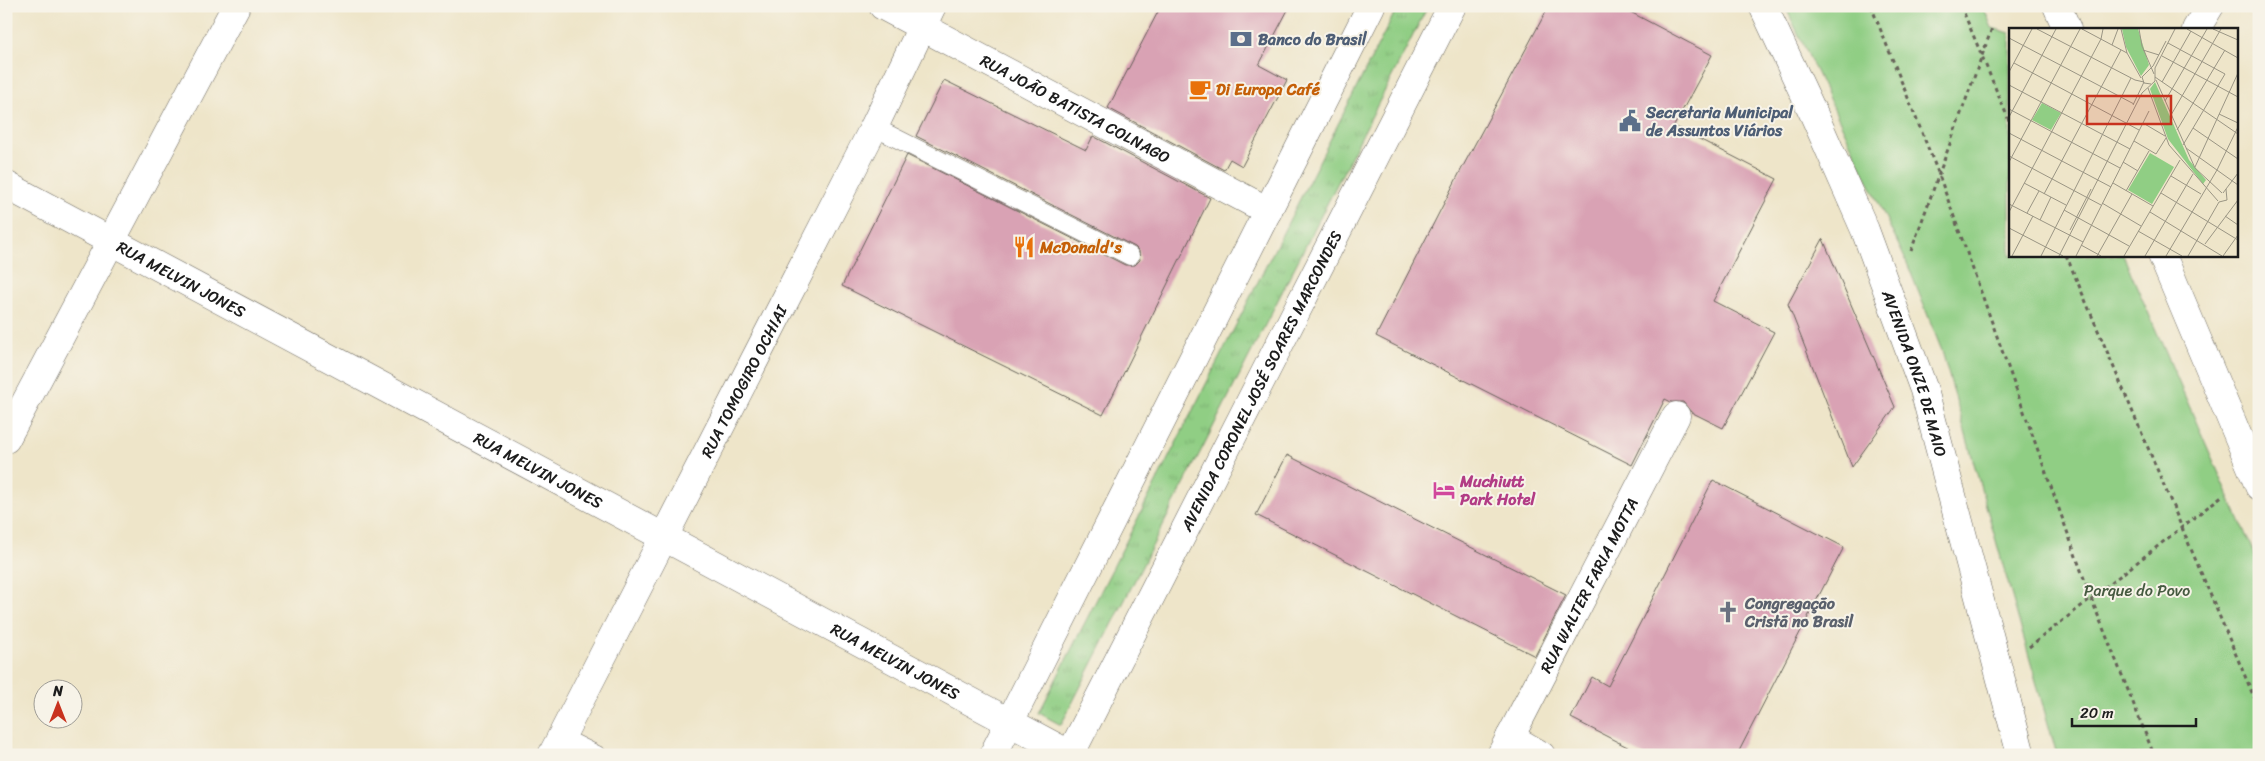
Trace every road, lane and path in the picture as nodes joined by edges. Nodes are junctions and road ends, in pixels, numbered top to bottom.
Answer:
1 (236, 6) edge
2 (883, 6) edge
3 (1371, 6) edge
4 (1452, 6) edge
5 (1764, 6) edge
6 (1871, 6) edge
7 (1961, 6) edge
8 (2057, 6) edge
9 (2210, 6) edge
10 (927, 16) edge
11 (1992, 28) dead end
12 (2067, 28) edge
13 (2197, 28) edge
14 (1982, 56) junction
15 (2009, 121) edge
16 (874, 127) junction
17 (1939, 175) junction
18 (6, 185) edge
19 (1268, 211) junction
20 (111, 241) junction
21 (1910, 254) dead end
22 (1130, 256) dead end
23 (2066, 256) edge
24 (2162, 256) edge
25 (1676, 416) dead end
26 (6, 439) edge
27 (2259, 486) edge
28 (2227, 491) dead end
29 (2182, 528) junction
30 (662, 536) junction
31 (2092, 598) junction
32 (2028, 648) dead end
33 (2259, 709) edge
34 (1010, 722) junction
35 (557, 746) edge
36 (1506, 746) edge
37 (597, 755) edge
38 (993, 755) edge
39 (1071, 755) edge
40 (1541, 755) edge
41 (2021, 755) edge
42 (2154, 755) edge

1 - 20 street
2 - 10 street, RUA JOÃO BATISTA COLNAGO
3 - 19 street
4 - 39 street, AVENIDA CORONEL JOSÉ SOARES MARCONDES
5 - 41 street, AVENIDA ONZE DE MAIO
6 - 17 path
7 - 14 path
8 - 12 street
9 - 13 street
10 - 16 street, RUA TOMOGIRO OCHIAI
10 - 19 street, RUA JOÃO BATISTA COLNAGO
11 - 14 path
14 - 15 path
14 - 17 path
16 - 22 lane
16 - 30 street, RUA TOMOGIRO OCHIAI
17 - 21 path
17 - 31 path
18 - 20 street, RUA MELVIN JONES
19 - 34 street
20 - 26 street
20 - 30 street, RUA MELVIN JONES
23 - 29 path
24 - 27 street
25 - 36 street, RUA WALTER FARIA MOTTA
28 - 29 path
29 - 31 path
29 - 33 path
30 - 34 street, RUA MELVIN JONES
30 - 35 street, RUA TOMOGIRO OCHIAI
31 - 32 path
31 - 42 path
34 - 38 street
34 - 39 street, RUA MELVIN JONES
35 - 37 lane
36 - 40 street

